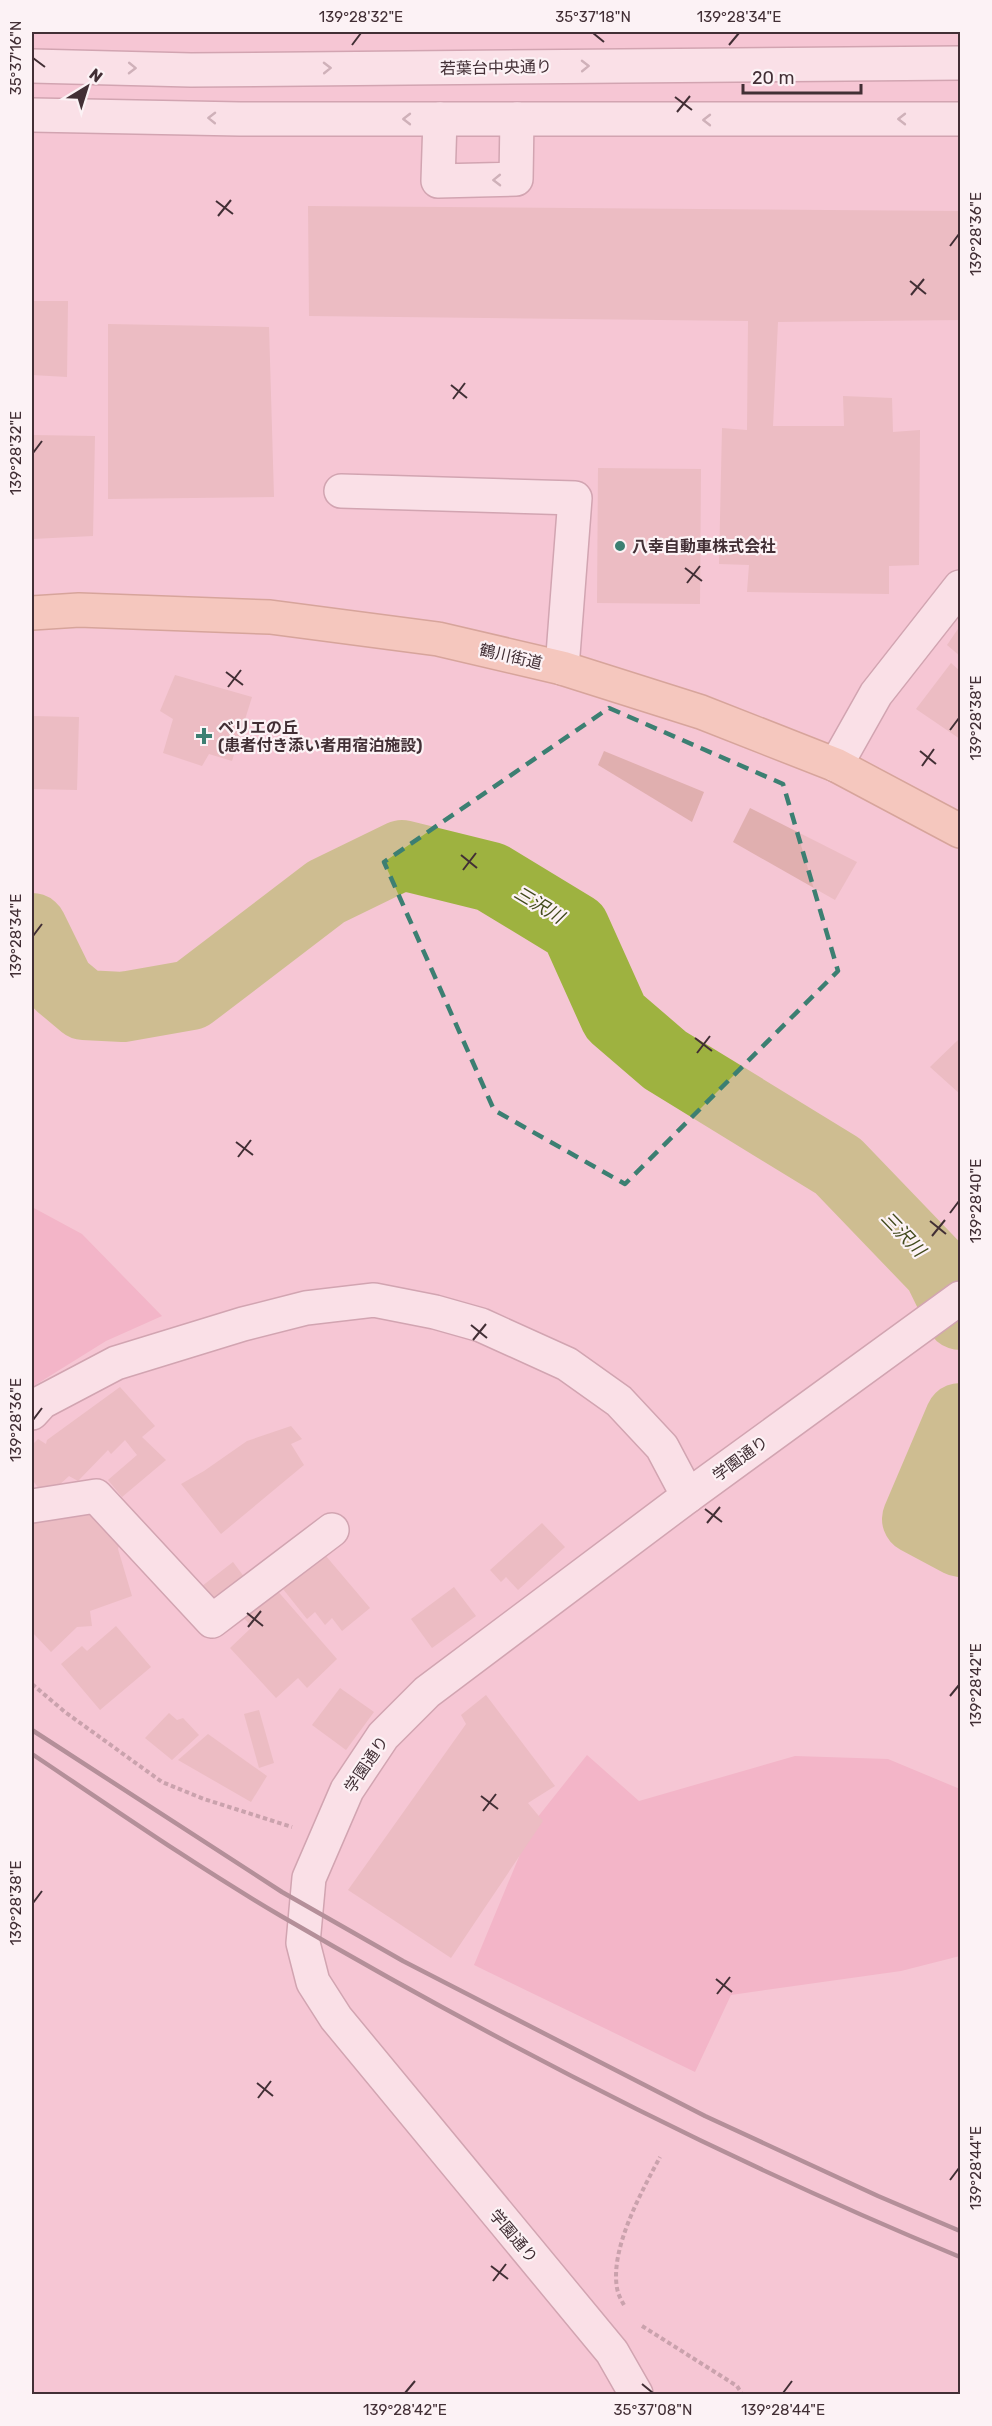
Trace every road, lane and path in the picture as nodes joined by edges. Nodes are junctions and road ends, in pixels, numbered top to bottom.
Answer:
1 (960, 63) edge
2 (32, 66) edge
3 (32, 115) edge
4 (440, 119) junction
5 (517, 119) junction
6 (960, 119) edge
7 (341, 491) dead end
8 (960, 587) edge
9 (32, 613) edge
10 (562, 668) junction
11 (836, 765) junction
12 (960, 831) edge
13 (960, 1298) edge
14 (32, 1413) edge
15 (688, 1496) junction
16 (32, 1506) edge
17 (332, 1530) dead end
18 (32, 1684) edge
19 (291, 1826) dead end
20 (660, 2157) dead end
21 (625, 2307) dead end
22 (638, 2323) dead end
23 (636, 2394) edge
24 (742, 2394) edge

2 -> 1 street, 若葉台中央通り
4 -> 3 street
4 - 5 street
5 -> 4 street
6 -> 5 street
7 - 10 street
8 - 11 street
9 - 10 main road, 鶴川街道
10 - 11 main road, 鶴川街道
11 - 12 main road, 鶴川街道
13 - 15 street, 学園通り
14 - 15 street
15 - 23 street, 学園通り
16 - 17 street
18 - 19 path
20 - 21 path
22 - 24 path

